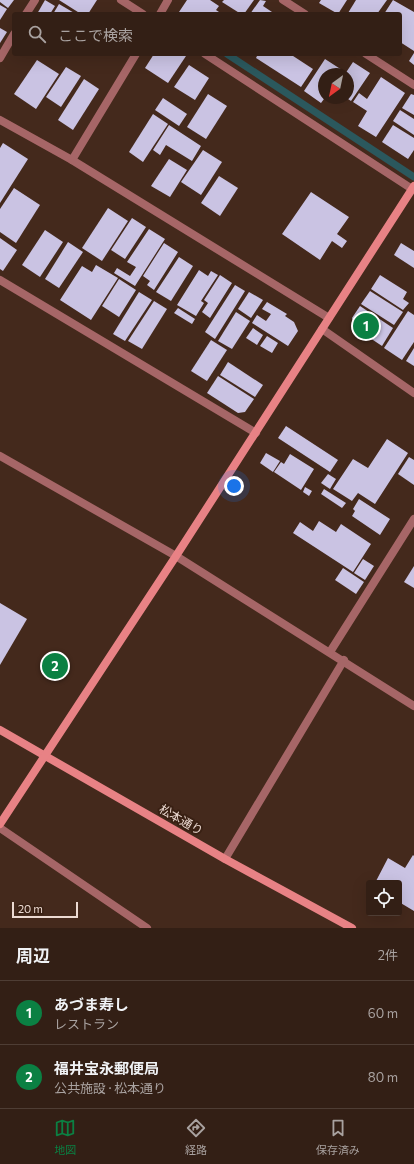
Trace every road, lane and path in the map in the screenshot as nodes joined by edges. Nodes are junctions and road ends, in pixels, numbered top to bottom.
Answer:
1 (35, 0) edge
2 (121, 0) edge
3 (168, 0) edge
4 (283, 0) edge
5 (27, 12) edge
6 (140, 12) edge
7 (161, 12) edge
8 (302, 12) edge
9 (12, 37) edge
10 (135, 56) edge
11 (208, 56) edge
12 (369, 56) edge
13 (0, 58) edge
14 (414, 85) edge
15 (0, 120) edge
16 (72, 160) junction
17 (413, 187) edge
18 (0, 280) edge
19 (329, 318) junction
20 (322, 329) junction
21 (414, 393) edge
22 (256, 433) junction
23 (0, 456) edge
24 (414, 519) edge
25 (176, 556) junction
26 (330, 652) junction
27 (344, 660) junction
28 (414, 706) edge
29 (0, 730) edge
30 (44, 755) junction
31 (0, 824) edge
32 (0, 828) edge
33 (225, 859) junction
34 (147, 928) edge
35 (352, 928) edge

1 - 5 street
2 - 6 street
3 - 7 street
4 - 8 street
9 - 13 street
10 - 16 street
11 - 17 street
12 - 14 street
15 - 16 street
16 - 19 street
17 - 19 street
18 - 22 street
19 - 20 street
20 - 21 street
20 - 22 street
22 - 25 street
23 - 25 street
24 - 26 street
25 - 26 street
25 - 30 street
26 - 27 street
27 - 28 street
27 - 33 street
29 - 30 street, 松本通り
30 - 31 street
30 - 33 street, 松本通り
32 - 34 street
33 - 35 street, 松本通り

